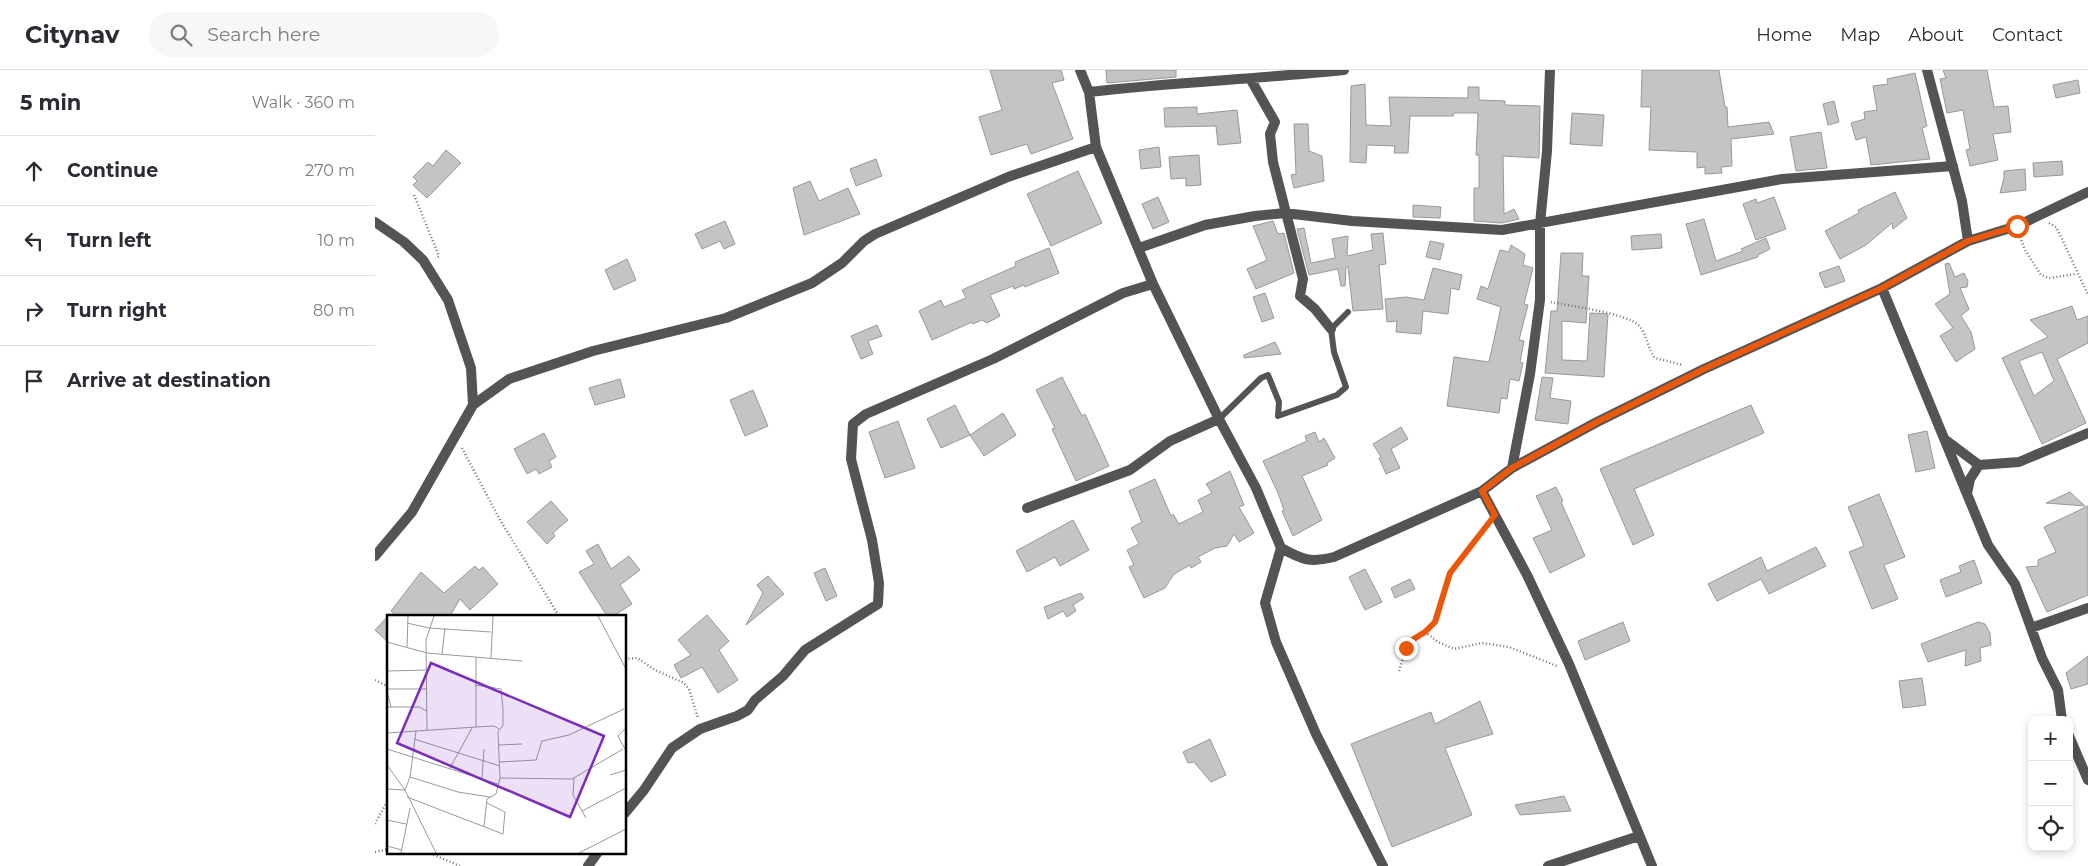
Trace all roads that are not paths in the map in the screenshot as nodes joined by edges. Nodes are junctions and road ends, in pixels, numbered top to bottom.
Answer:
1 (1080, 70) edge
2 (1344, 70) edge
3 (1550, 70) edge
4 (1927, 70) edge
5 (1251, 80) junction
6 (1089, 92) junction
7 (1096, 147) junction
8 (1953, 166) junction
9 (2088, 192) edge
10 (1285, 213) junction
11 (375, 222) edge
12 (1540, 224) junction
13 (1968, 241) junction
14 (1139, 248) junction
15 (1153, 284) junction
16 (1882, 288) junction
17 (1349, 312) dead end
18 (1331, 329) junction
19 (473, 405) junction
20 (1219, 419) junction
21 (2088, 432) edge
22 (1944, 439) junction
23 (1979, 465) junction
24 (1512, 468) junction
25 (1482, 491) junction
26 (1967, 494) junction
27 (1027, 508) dead end
28 (1281, 548) junction
29 (375, 556) edge
30 (2088, 608) edge
31 (2031, 628) junction
32 (2062, 716) edge
33 (2073, 745) edge
34 (2088, 780) edge
35 (626, 812) edge
36 (1639, 836) junction
37 (597, 854) edge
38 (588, 866) edge
39 (1383, 866) edge
40 (1548, 866) edge
41 (1652, 866) edge

1 - 6 street
2 - 5 street
3 - 12 street
4 - 8 street
5 - 6 street
5 - 10 street
6 - 7 street
7 - 14 street
7 - 19 street
8 - 12 street
8 - 13 street
9 - 13 street
10 - 12 street
10 - 14 street
10 - 18 street
11 - 19 street
12 - 24 street
13 - 16 street
14 - 15 street
15 - 20 street
15 - 35 street
16 - 22 street
16 - 24 street
17 - 18 lane
18 - 20 lane
19 - 29 street
20 - 27 street
20 - 28 street
21 - 23 street
22 - 23 street
22 - 26 street
23 - 26 street
24 - 25 street
25 - 28 street
25 - 36 street
26 - 31 street
28 - 39 street
30 - 31 street
31 - 32 street
33 - 34 street
36 - 40 street
36 - 41 street
37 - 38 street

